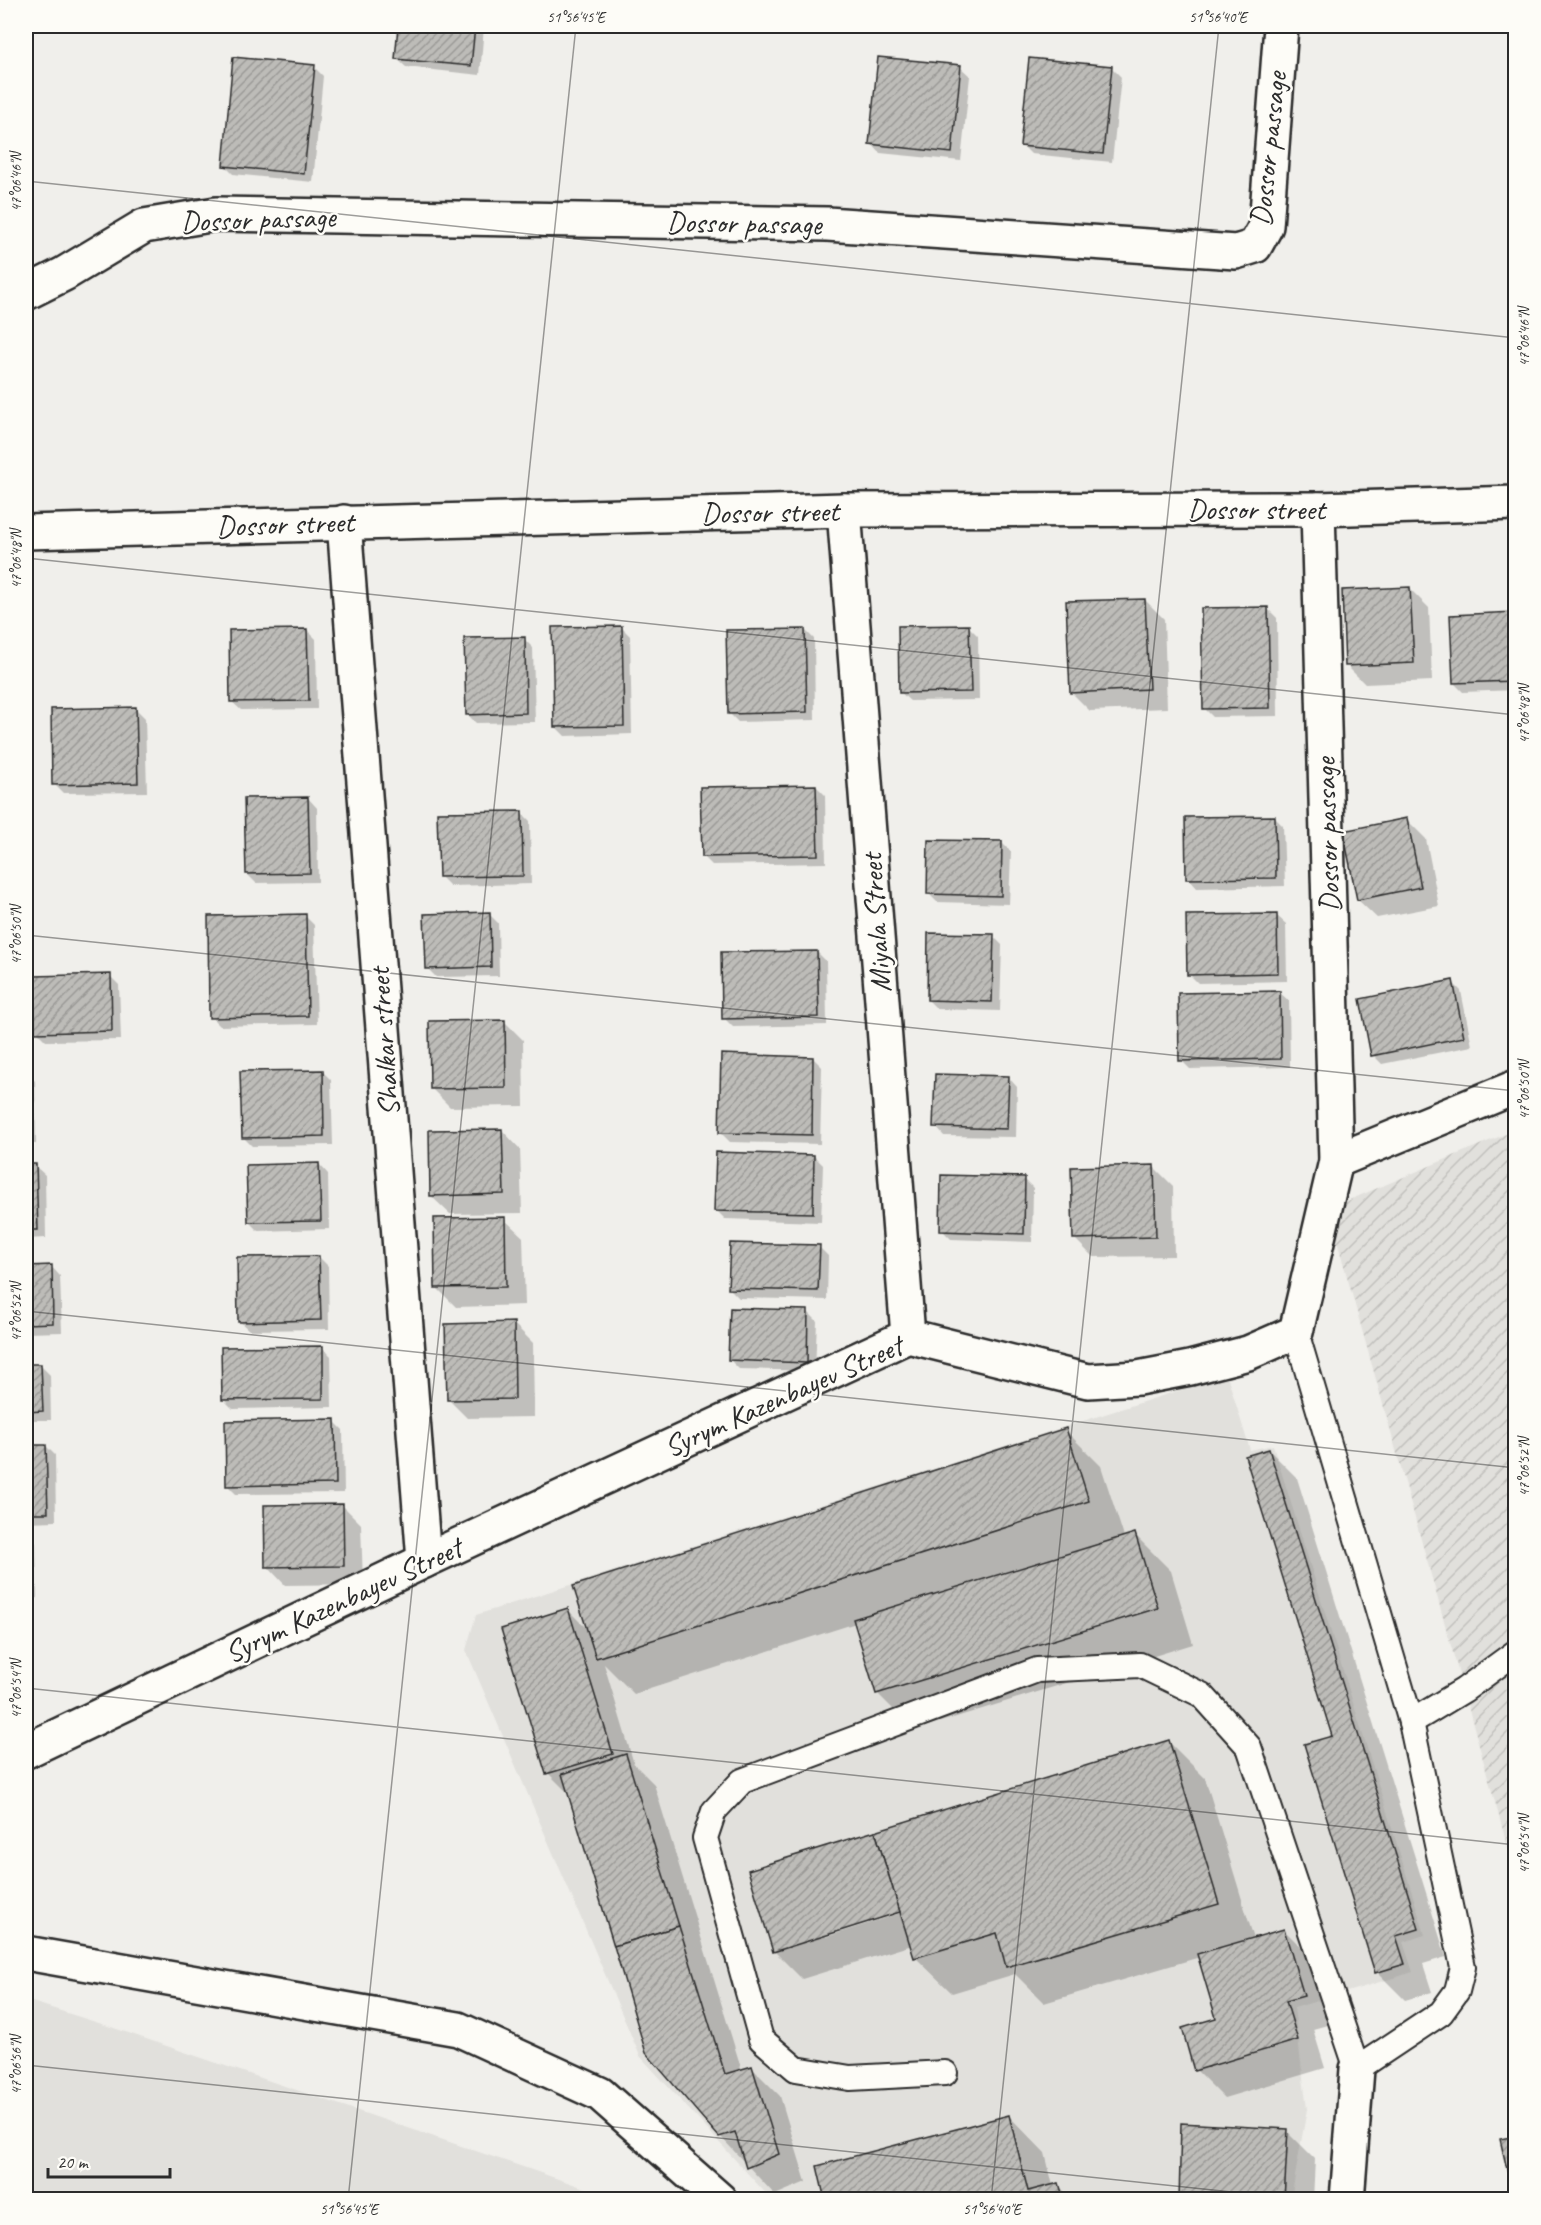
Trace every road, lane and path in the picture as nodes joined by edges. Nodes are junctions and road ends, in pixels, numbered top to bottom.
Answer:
1 (1281, 26) edge
2 (26, 293) edge
3 (1515, 503) edge
4 (1318, 509) junction
5 (844, 510) junction
6 (344, 522) junction
7 (26, 532) edge
8 (1515, 1087) edge
9 (1336, 1161) junction
10 (1296, 1332) junction
11 (908, 1336) junction
12 (424, 1561) junction
13 (1515, 1652) edge
14 (1411, 1722) junction
15 (26, 1751) edge
16 (26, 1953) edge
17 (1357, 2069) junction
18 (945, 2073) dead end
19 (720, 2199) edge
20 (1347, 2199) edge

1 - 2 street, Dossor passage
3 - 4 street, Dossor street
4 - 5 street, Dossor street
4 - 9 street, Dossor passage
5 - 6 street, Dossor street
5 - 11 street, Miyala Street
6 - 7 street, Dossor street
6 - 12 street, Shalkar street
8 - 9 street
9 - 10 street
10 - 11 street, Syrym Kazenbayev Street
10 - 14 lane
11 - 12 street, Syrym Kazenbayev Street
12 - 15 street, Syrym Kazenbayev Street
13 - 14 lane
14 - 17 lane
16 - 19 street
17 - 18 lane
17 - 20 street

